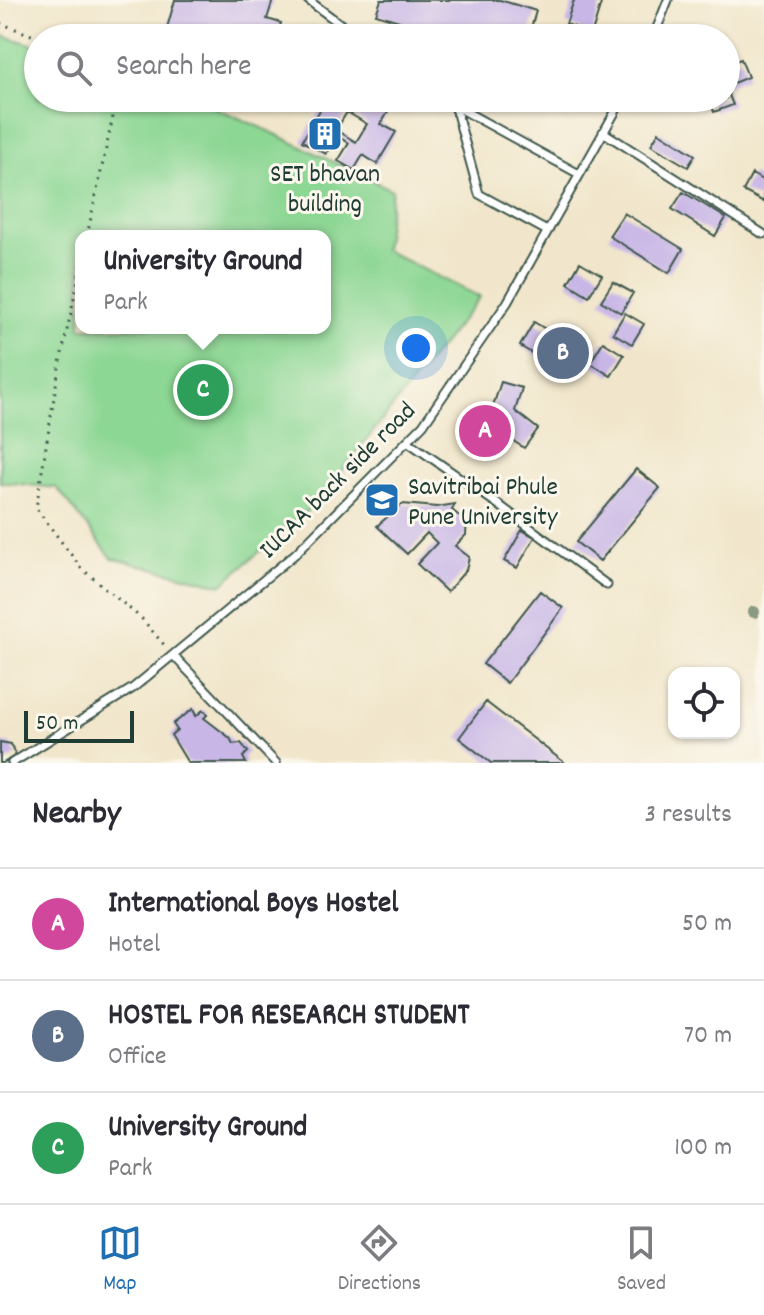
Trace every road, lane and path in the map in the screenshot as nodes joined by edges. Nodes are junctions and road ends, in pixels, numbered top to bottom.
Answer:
1 (308, 0) edge
2 (668, 0) edge
3 (0, 23) edge
4 (340, 24) edge
5 (659, 24) edge
6 (24, 32) edge
7 (114, 112) edge
8 (457, 112) edge
9 (466, 112) edge
10 (615, 112) edge
11 (603, 132) junction
12 (579, 174) junction
13 (88, 230) edge
14 (547, 231) junction
15 (763, 234) edge
16 (75, 294) edge
17 (407, 441) junction
18 (607, 585) dead end
19 (173, 655) junction
20 (12, 763) edge
21 (276, 763) edge

1 - 4 lane
2 - 5 lane
3 - 6 path
7 - 13 path
8 - 14 lane
9 - 12 lane
10 - 11 lane, IUCAA back side road
11 - 12 lane, IUCAA back side road
11 - 15 lane
12 - 14 lane, IUCAA back side road
14 - 17 lane, IUCAA back side road
16 - 19 path
17 - 18 lane
17 - 19 lane, IUCAA back side road
19 - 20 lane, IUCAA back side road
19 - 21 lane

